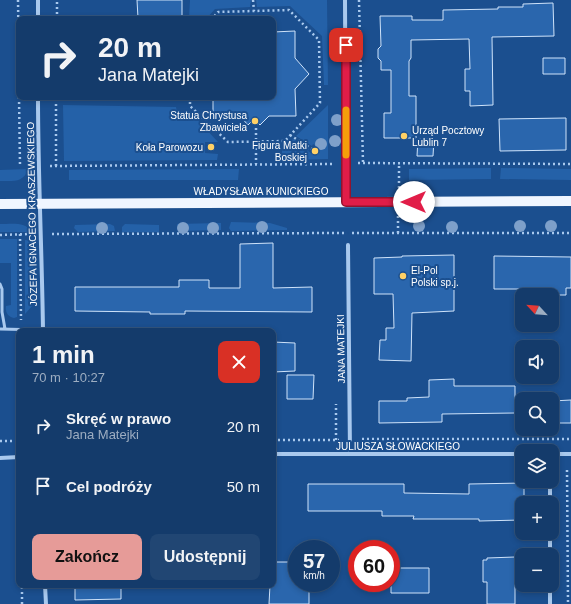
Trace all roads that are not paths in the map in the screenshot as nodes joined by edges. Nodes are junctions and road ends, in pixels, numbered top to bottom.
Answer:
1 (38, 0) edge
2 (345, 0) edge
3 (38, 16) edge
4 (38, 100) edge
5 (571, 201) edge
6 (346, 202) junction
7 (0, 204) edge
8 (40, 204) junction
9 (348, 245) dead end
10 (0, 284) edge
11 (43, 328) edge
12 (0, 329) edge
13 (5, 329) junction
14 (16, 329) edge
15 (276, 454) edge
16 (350, 454) junction
17 (515, 454) edge
18 (559, 454) edge
19 (571, 454) edge
20 (16, 457) edge
21 (0, 458) edge
22 (46, 588) edge
23 (550, 592) edge
24 (46, 604) edge
25 (550, 604) edge

1 - 3 street
2 - 6 street
4 - 8 street, JÓZEFA IGNACEGO KRASZEWSKIEGO
5 - 6 main road, WŁADYSŁAWA KUNICKIEGO
6 - 8 main road, WŁADYSŁAWA KUNICKIEGO
7 - 8 main road, WŁADYSŁAWA KUNICKIEGO
8 - 11 street, JÓZEFA IGNACEGO KRASZEWSKIEGO
9 - 16 street, JANA MATEJKI
10 - 13 lane
12 - 13 lane
13 - 14 lane
15 - 16 street, JULIUSZA SŁOWACKIEGO
16 - 17 street, JULIUSZA SŁOWACKIEGO
18 - 19 street
20 - 21 street
22 - 24 street
23 - 25 street

